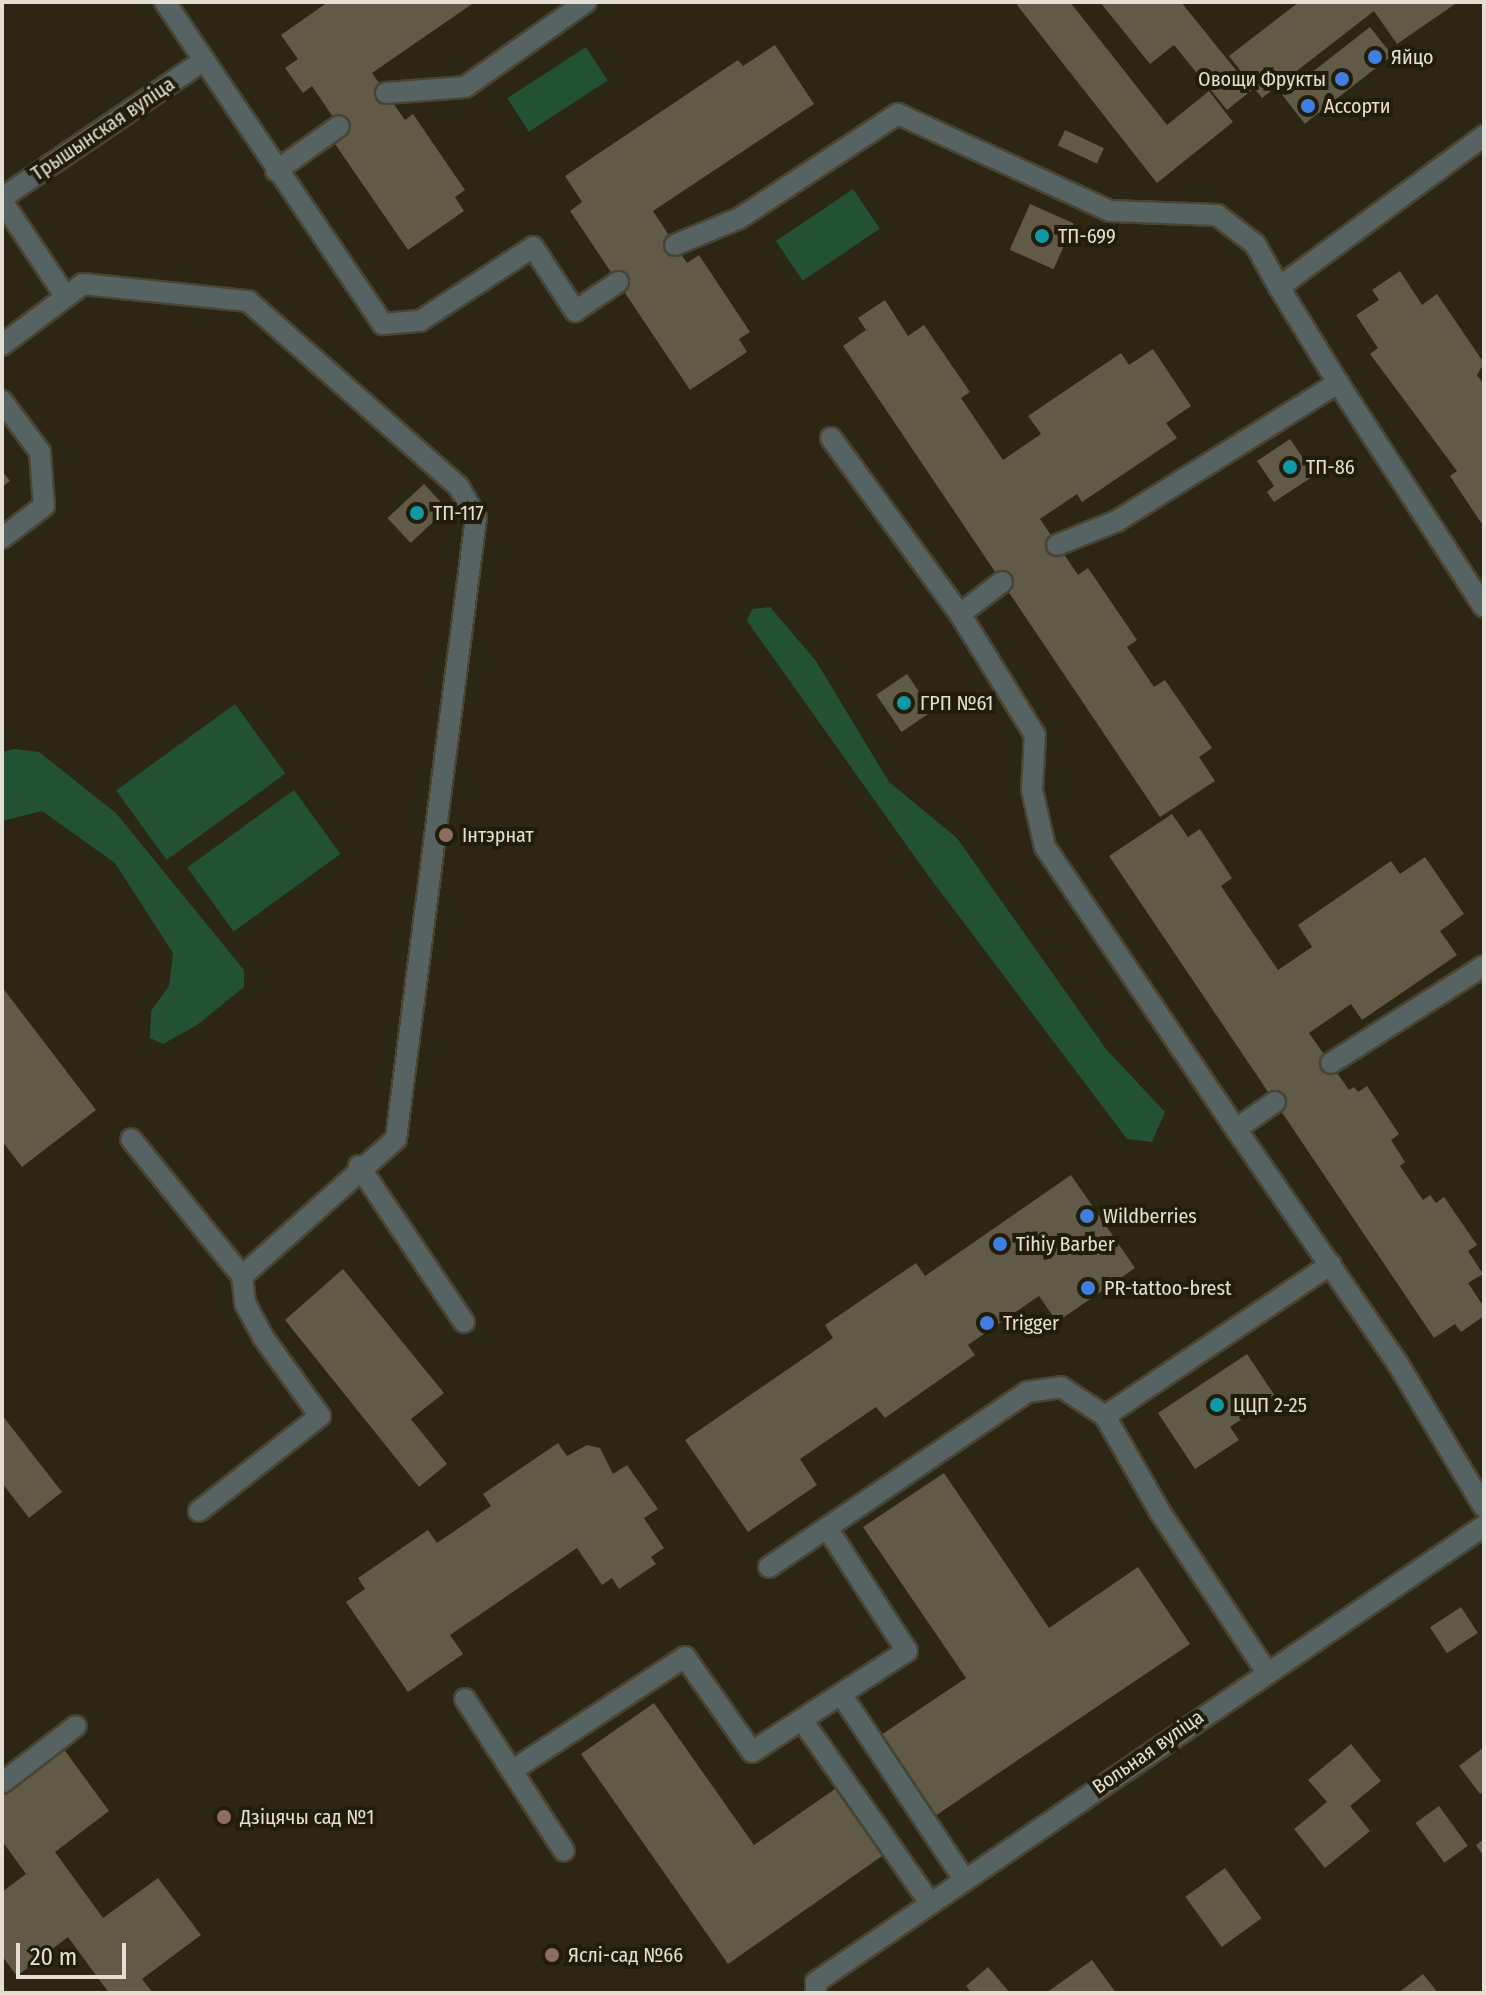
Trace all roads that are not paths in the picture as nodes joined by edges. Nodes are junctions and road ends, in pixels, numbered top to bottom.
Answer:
1 (165, 2) edge
2 (586, 2) edge
3 (204, 60) junction
4 (386, 93) dead end
5 (339, 126) dead end
6 (1484, 136) edge
7 (276, 171) junction
8 (2, 200) edge
9 (675, 245) dead end
10 (618, 282) dead end
11 (1279, 287) junction
12 (64, 294) junction
13 (2, 345) edge
14 (1338, 383) junction
15 (2, 401) edge
16 (831, 438) dead end
17 (2, 538) edge
18 (1057, 545) dead end
19 (1002, 582) dead end
20 (1484, 607) edge
21 (960, 614) junction
22 (1484, 966) edge
23 (1331, 1063) dead end
24 (1275, 1102) dead end
25 (1236, 1129) junction
26 (131, 1139) dead end
27 (359, 1166) junction
28 (1331, 1264) junction
29 (242, 1276) junction
30 (464, 1322) dead end
31 (1105, 1416) junction
32 (1484, 1507) edge
33 (199, 1511) dead end
34 (1484, 1526) edge
35 (827, 1528) junction
36 (769, 1567) dead end
37 (1266, 1671) junction
38 (841, 1694) junction
39 (465, 1699) dead end
40 (802, 1720) junction
41 (76, 1726) dead end
42 (513, 1770) junction
43 (2, 1783) edge
44 (564, 1851) dead end
45 (964, 1879) junction
46 (930, 1903) junction
47 (816, 1988) edge

1 - 3 street
2 - 4 street
3 - 7 street
3 - 8 street, Трышынская вуліца
5 - 7 street
6 - 11 street
7 - 10 street
8 - 12 street
9 - 11 street
11 - 14 street
12 - 13 street
12 - 27 street
14 - 18 street
14 - 20 street
15 - 17 street
16 - 21 street
19 - 21 street
21 - 25 street
22 - 23 street
24 - 25 street
25 - 28 street
26 - 29 street
27 - 29 street
27 - 30 street
28 - 31 street
28 - 32 street
29 - 33 street
31 - 35 street
31 - 37 street
34 - 37 street, Вольная вуліца
35 - 36 street
35 - 38 street
37 - 45 street, Вольная вуліца
38 - 40 street
38 - 45 street
39 - 42 street
40 - 42 street
40 - 46 street
41 - 43 street
42 - 44 street
45 - 46 street, Вольная вуліца
46 - 47 street, Вольная вуліца

